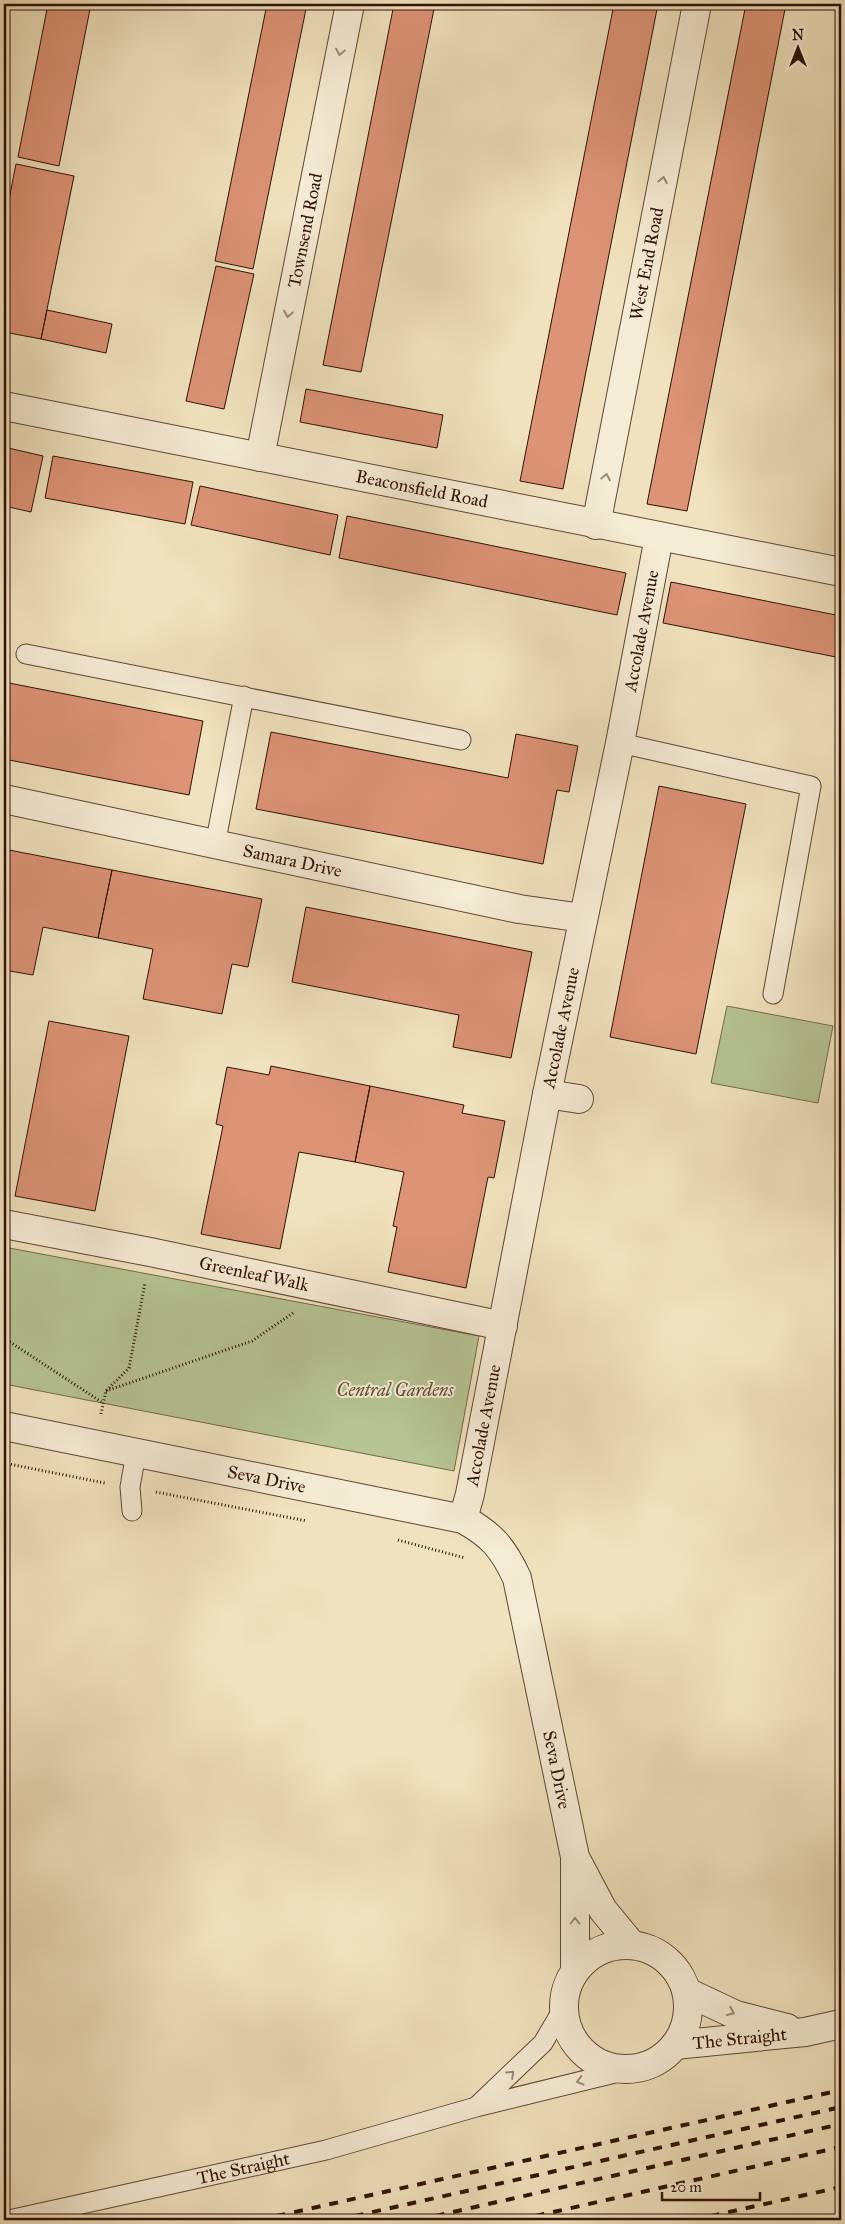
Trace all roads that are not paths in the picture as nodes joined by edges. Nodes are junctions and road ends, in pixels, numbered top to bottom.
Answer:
1 (350, 4) edge
2 (698, 4) edge
3 (4, 406) edge
4 (260, 457) junction
5 (596, 525) junction
6 (659, 537) junction
7 (841, 572) edge
8 (26, 654) dead end
9 (244, 696) junction
10 (462, 740) dead end
11 (620, 742) junction
12 (4, 799) edge
13 (215, 845) junction
14 (583, 918) junction
15 (773, 994) dead end
16 (547, 1094) junction
17 (579, 1099) dead end
18 (4, 1224) edge
19 (503, 1326) junction
20 (4, 1426) edge
21 (136, 1453) junction
22 (132, 1511) dead end
23 (463, 1519) junction
24 (575, 1858) junction
25 (631, 1944) junction
26 (575, 1969) junction
27 (687, 1992) junction
28 (563, 2009) junction
29 (841, 2024) edge
30 (805, 2032) junction
31 (675, 2046) junction
32 (627, 2070) junction
33 (476, 2107) junction
34 (9, 2220) edge

1 -> 4 street, Townsend Road
5 -> 2 street, West End Road
3 - 4 street, Beaconsfield Road
4 - 5 street, Beaconsfield Road
5 - 6 street, Beaconsfield Road
6 - 7 street, Beaconsfield Road
6 - 11 street, Accolade Avenue
8 - 9 lane
9 - 10 lane
9 - 13 lane
11 - 14 street, Accolade Avenue
11 - 15 lane
12 - 13 street, Samara Drive
13 - 14 street, Samara Drive
14 - 16 street, Accolade Avenue
16 - 17 street
16 - 19 street, Accolade Avenue
18 - 19 street, Greenleaf Walk
19 - 23 street, Accolade Avenue
20 - 21 street, Seva Drive
21 - 22 lane
21 - 23 street, Seva Drive
23 - 24 street, Seva Drive
24 - 25 street, Seva Drive
26 -> 24 street, Seva Drive
25 - 26 street
25 - 27 street
26 - 28 street
27 -> 30 street, The Straight
27 - 31 street
28 - 32 street
33 -> 28 lane, The Straight
29 - 30 street, The Straight
30 - 31 street, The Straight
31 - 32 street
32 -> 33 lane, The Straight
33 - 34 lane, The Straight

